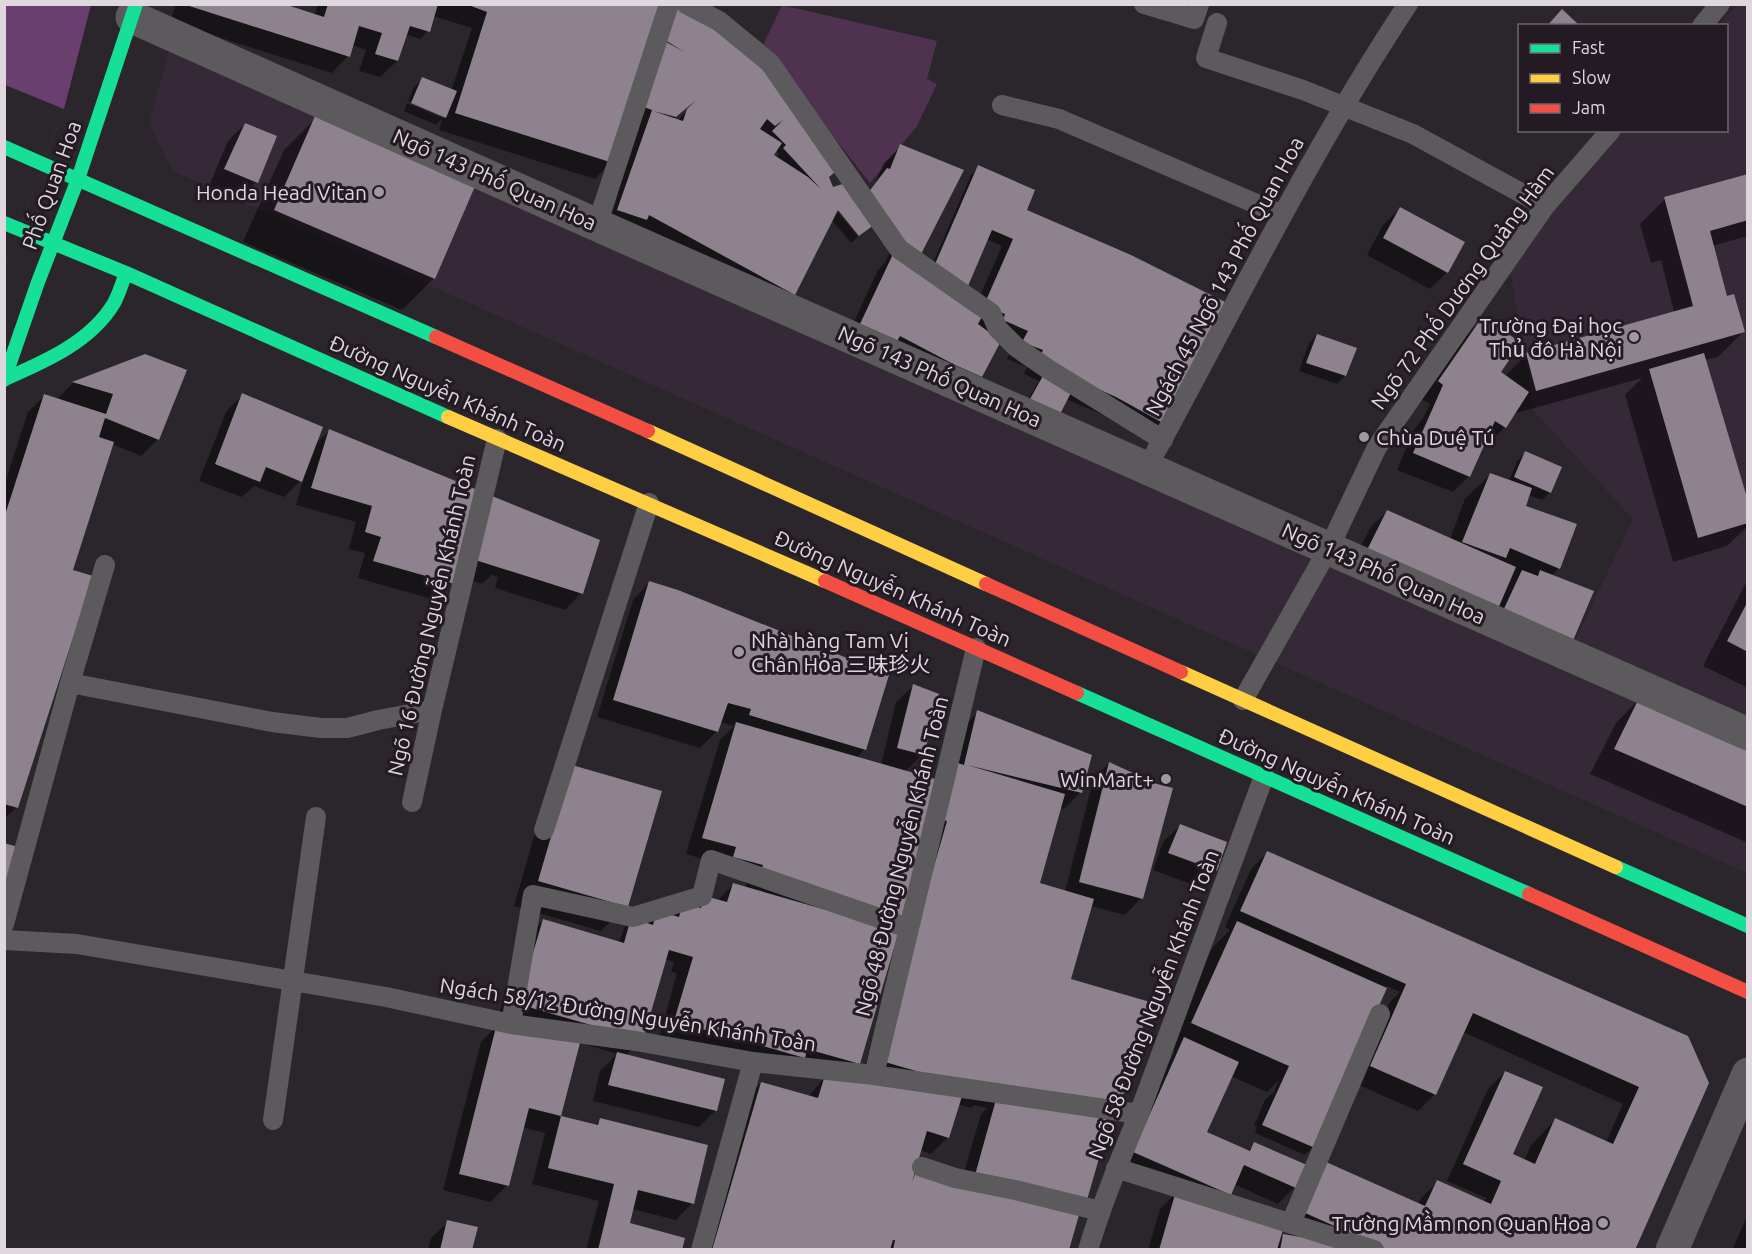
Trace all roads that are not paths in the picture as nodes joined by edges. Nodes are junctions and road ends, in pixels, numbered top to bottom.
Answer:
1 (669, 4) edge
2 (687, 4) edge
3 (1144, 4) edge
4 (1199, 4) edge
5 (1408, 4) edge
6 (1720, 4) edge
7 (134, 11) edge
8 (1217, 23) dead end
9 (1704, 24) edge
10 (1002, 105) dead end
11 (1344, 108) junction
12 (1609, 132) edge
13 (4, 147) edge
14 (78, 179) junction
15 (1545, 206) junction
16 (1282, 216) junction
17 (4, 223) edge
18 (597, 225) junction
19 (54, 243) junction
20 (126, 273) junction
21 (5, 379) edge
22 (497, 439) junction
23 (1163, 440) junction
24 (1147, 468) junction
25 (649, 503) junction
26 (1329, 548) junction
27 (105, 566) dead end
28 (976, 648) junction
29 (70, 683) junction
30 (1243, 700) junction
31 (432, 710) junction
32 (1748, 735) edge
33 (1264, 776) junction
34 (412, 802) dead end
35 (316, 817) dead end
36 (544, 830) dead end
37 (4, 924) edge
38 (1748, 926) edge
39 (908, 928) junction
40 (4, 940) edge
41 (293, 981) junction
42 (1748, 992) edge
43 (1380, 1014) dead end
44 (511, 1024) junction
45 (753, 1062) junction
46 (1748, 1074) edge
47 (874, 1075) junction
48 (1139, 1114) junction
49 (273, 1120) dead end
50 (922, 1167) dead end
51 (1116, 1168) junction
52 (1100, 1211) junction
53 (1291, 1223) junction
54 (701, 1250) edge
55 (1088, 1250) edge
56 (1374, 1250) edge
57 (1672, 1250) edge

1 - 18 lane
2 - 23 lane
3 - 4 lane
5 - 11 lane, Ngách 45 Ngõ 143 Phố Quan Hoa
6 - 9 lane
7 - 14 main road, Phố Quan Hoa
7 - 18 street, Ngõ 143 Phố Quan Hoa
8 - 11 lane
10 - 16 lane
11 - 15 lane
11 - 16 lane, Ngách 45 Ngõ 143 Phố Quan Hoa
12 - 15 lane, Ngõ 72 Phố Dương Quảng Hàm
13 - 14 main road, Đường Nguyễn Khánh Toàn
14 - 19 main road, Phố Quan Hoa
14 - 30 main road, Đường Nguyễn Khánh Toàn
15 - 26 lane, Ngõ 72 Phố Dương Quảng Hàm
16 - 23 lane, Ngách 45 Ngõ 143 Phố Quan Hoa
17 - 19 main road, Đường Nguyễn Khánh Toàn
18 - 24 street, Ngõ 143 Phố Quan Hoa
19 - 20 main road, Đường Nguyễn Khánh Toàn
19 - 21 main road, Phố Quan Hoa
20 - 21 main road
20 - 22 main road, Đường Nguyễn Khánh Toàn
22 - 25 main road, Đường Nguyễn Khánh Toàn
22 - 31 lane, Ngõ 16 Đường Nguyễn Khánh Toàn
23 - 24 lane, Ngách 45 Ngõ 143 Phố Quan Hoa
24 - 26 street, Ngõ 143 Phố Quan Hoa
25 - 28 main road, Đường Nguyễn Khánh Toàn
25 - 36 lane
26 - 30 lane, Ngõ 72 Phố Dương Quảng Hàm
26 - 32 street, Ngõ 143 Phố Quan Hoa
27 - 29 lane
28 - 33 main road, Đường Nguyễn Khánh Toàn
28 - 39 lane, Ngõ 48 Đường Nguyễn Khánh Toàn
29 - 31 lane
29 - 37 lane
30 - 38 main road, Đường Nguyễn Khánh Toàn
31 - 34 lane, Ngõ 16 Đường Nguyễn Khánh Toàn
33 - 42 main road, Đường Nguyễn Khánh Toàn
33 - 48 lane, Ngõ 58 Đường Nguyễn Khánh Toàn
35 - 41 lane
39 - 44 lane
39 - 47 lane, Ngõ 48 Đường Nguyễn Khánh Toàn
40 - 41 lane, Ngách 58/12 Đường Nguyễn Khánh Toàn
41 - 44 lane, Ngách 58/12 Đường Nguyễn Khánh Toàn
41 - 49 lane
43 - 53 lane
44 - 45 lane, Ngách 58/12 Đường Nguyễn Khánh Toàn
45 - 47 lane, Ngách 58/12 Đường Nguyễn Khánh Toàn
45 - 54 lane
46 - 57 street
47 - 48 lane, Ngách 58/12 Đường Nguyễn Khánh Toàn
48 - 51 lane, Ngõ 58 Đường Nguyễn Khánh Toàn
50 - 52 lane
51 - 52 lane, Ngõ 58 Đường Nguyễn Khánh Toàn
51 - 53 lane
52 - 55 lane, Ngõ 58 Đường Nguyễn Khánh Toàn
53 - 56 lane

